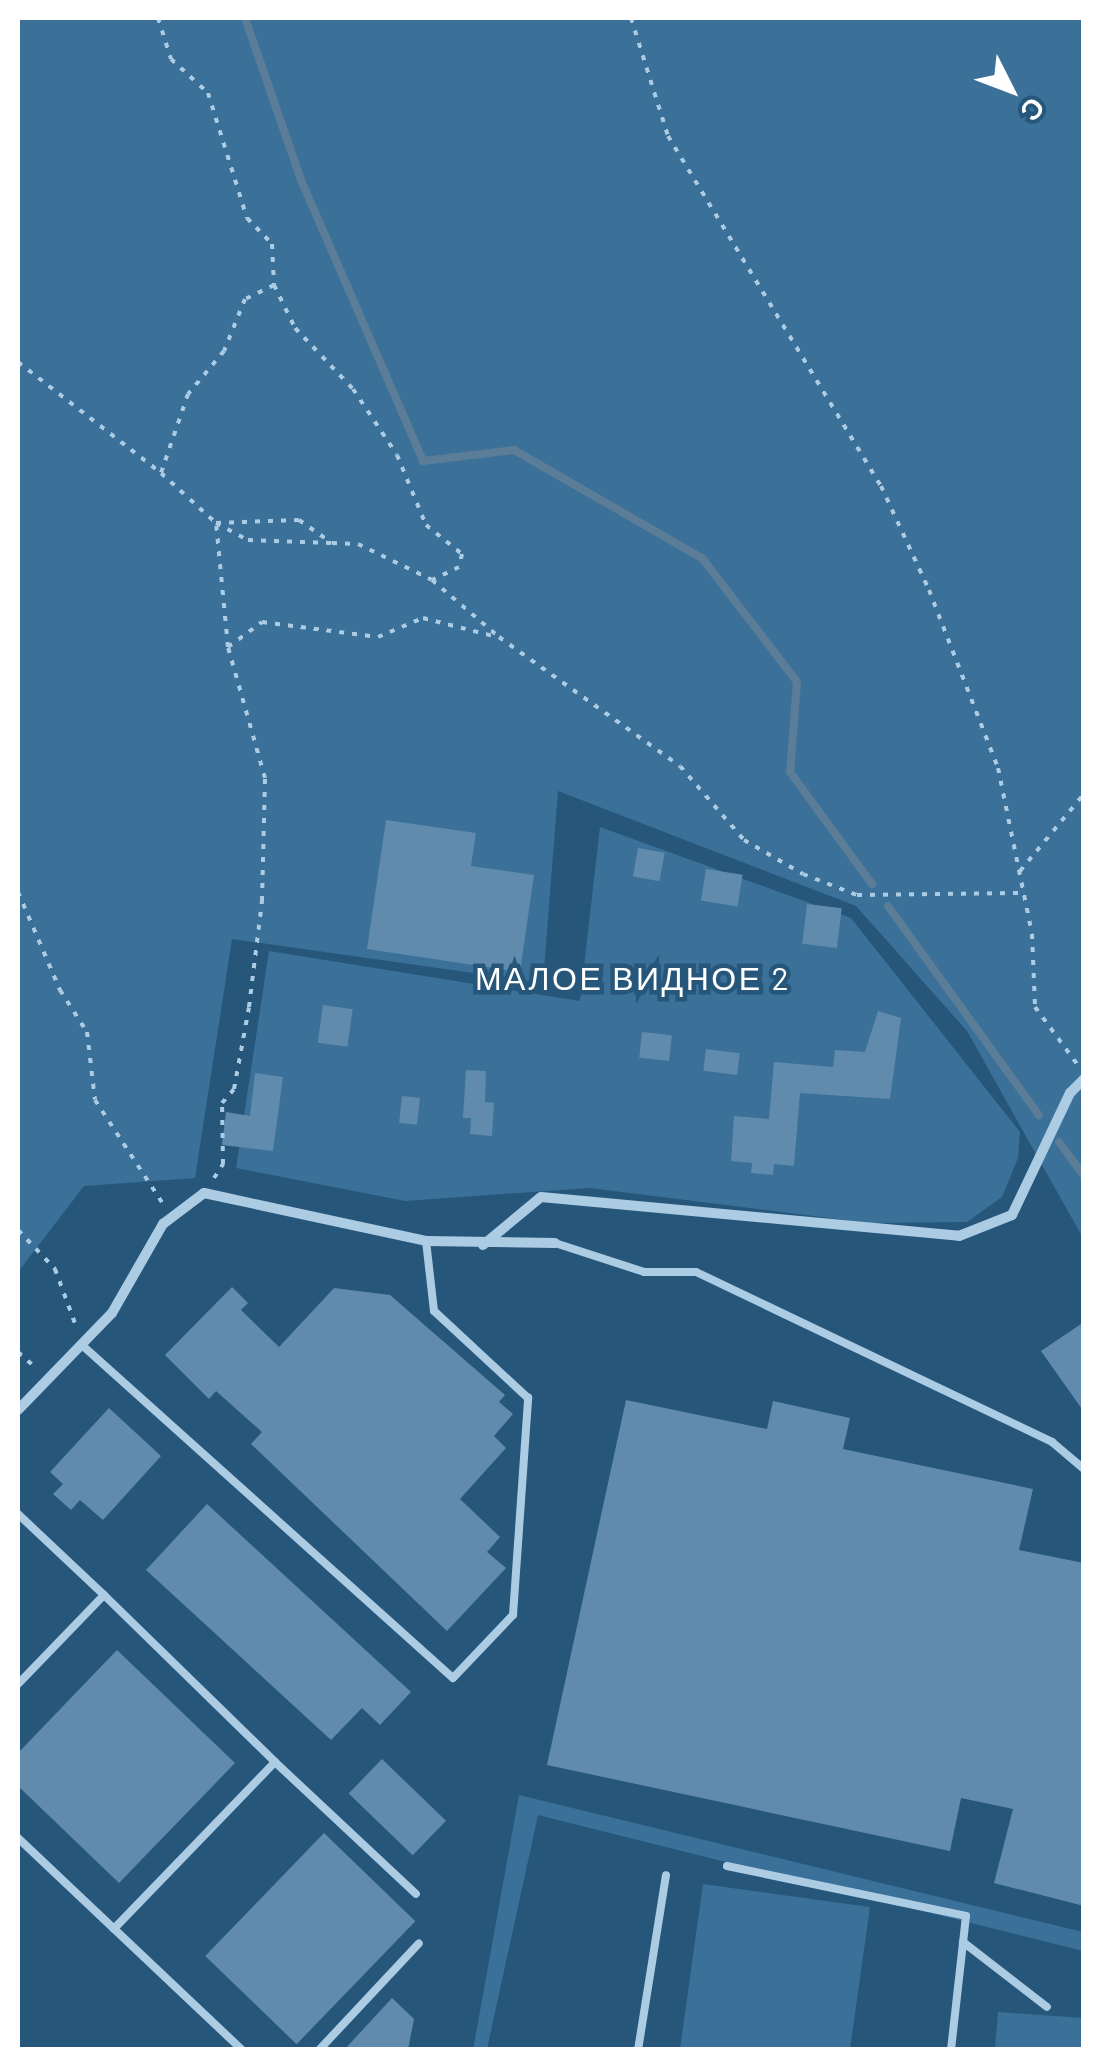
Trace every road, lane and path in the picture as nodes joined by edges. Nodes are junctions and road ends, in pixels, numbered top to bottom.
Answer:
1 (158, 18) edge
2 (633, 18) edge
3 (274, 285) junction
4 (18, 362) edge
5 (161, 473) junction
6 (216, 523) junction
7 (332, 543) junction
8 (432, 580) junction
9 (499, 637) junction
10 (228, 647) junction
11 (1084, 794) edge
12 (1020, 871) junction
13 (18, 892) edge
14 (1024, 892) junction
15 (1084, 1078) edge
16 (1070, 1093) junction
17 (204, 1193) junction
18 (164, 1224) junction
19 (18, 1230) edge
20 (426, 1241) junction
21 (483, 1244) junction
22 (554, 1244) joint
23 (82, 1346) junction
24 (18, 1352) edge
25 (49, 1379) junction
26 (18, 1410) edge
27 (1084, 1469) edge
28 (18, 1514) edge
29 (104, 1595) junction
30 (18, 1684) edge
31 (275, 1762) junction
32 (18, 1838) edge
33 (727, 1866) dead end
34 (666, 1875) dead end
35 (416, 1894) dead end
36 (114, 1929) junction
37 (963, 1942) junction
38 (419, 1943) dead end
39 (1048, 2007) dead end
40 (242, 2050) edge
41 (319, 2050) edge
42 (638, 2050) edge
43 (951, 2050) edge

1 - 3 path
2 - 12 path
3 - 5 path
3 - 8 path
4 - 5 path
5 - 6 path
6 - 7 path
6 - 7 path
6 - 10 path
7 - 8 path
8 - 9 path
9 - 10 path
9 - 14 path
10 - 17 path
11 - 12 path
12 - 14 path
13 - 18 path
14 - 16 path
15 - 16 street
16 - 21 street
17 - 18 street
17 - 20 street
18 - 23 street
19 - 23 path
20 - 21 street
20 - 23 lane
21 - 22 street
22 - 27 lane
23 - 25 street
24 - 25 path
25 - 26 street
28 - 29 lane
29 - 30 lane
29 - 31 lane
31 - 35 lane
31 - 36 lane
32 - 36 lane
33 - 37 lane
34 - 42 lane
36 - 40 lane
37 - 39 lane
37 - 43 lane
38 - 41 lane

